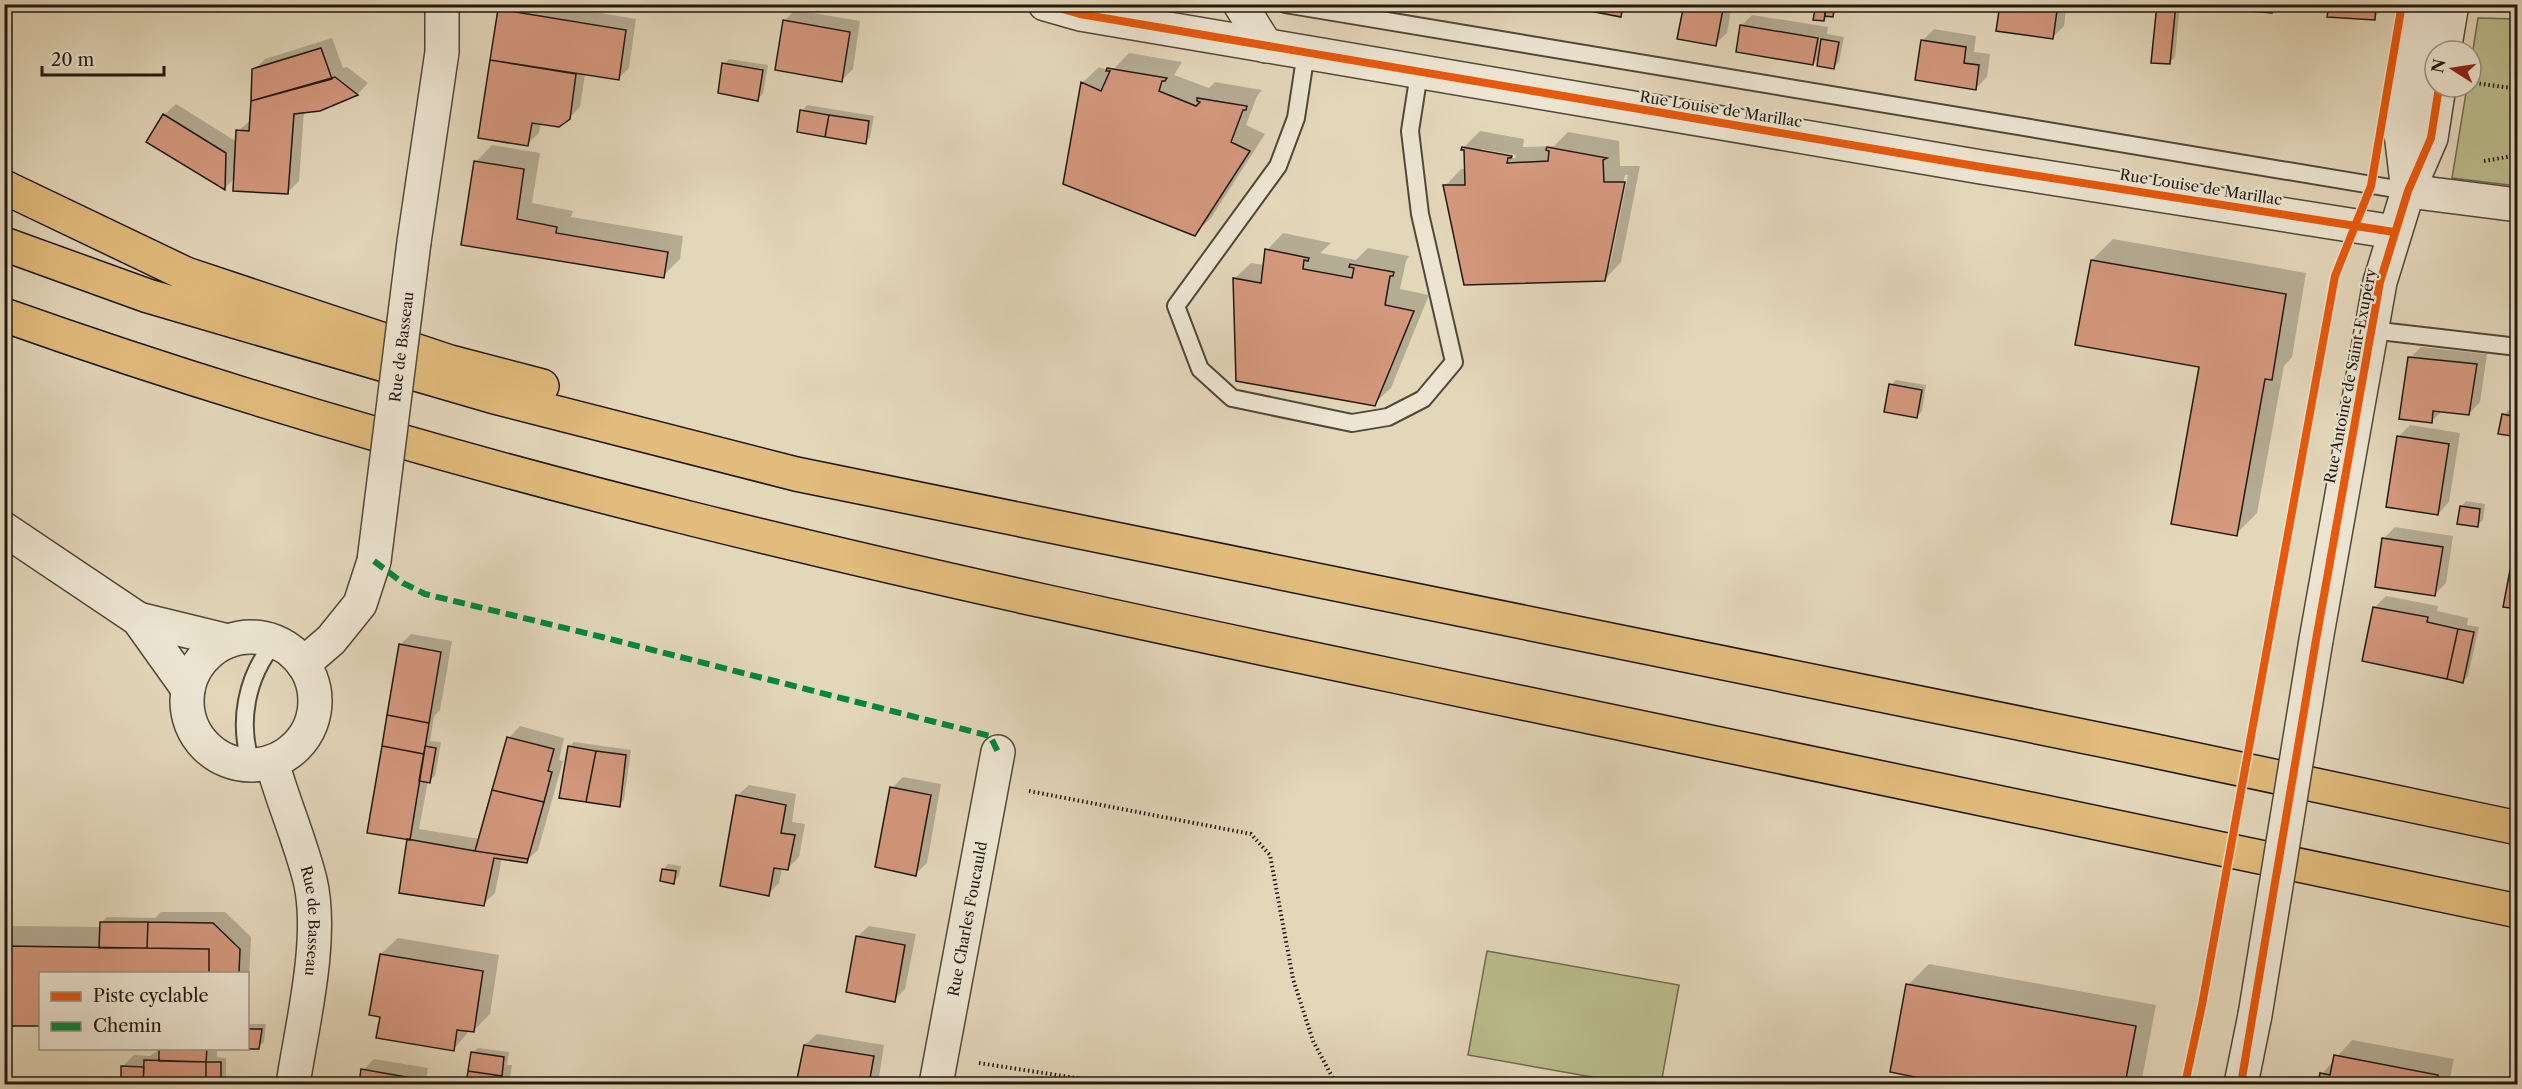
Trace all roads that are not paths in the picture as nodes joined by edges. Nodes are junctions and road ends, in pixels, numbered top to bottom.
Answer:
1 (442, 4) edge
2 (1045, 4) edge
3 (1240, 4) edge
4 (1285, 4) edge
5 (2422, 4) edge
6 (2452, 4) edge
7 (2446, 39) edge
8 (1266, 46) junction
9 (1306, 52) junction
10 (1419, 73) junction
11 (2437, 99) edge
12 (4, 187) edge
13 (2408, 191) junction
14 (2517, 205) edge
15 (2394, 232) junction
16 (4, 244) edge
17 (4, 315) edge
18 (2371, 330) junction
19 (2517, 347) edge
20 (772, 466) junction
21 (4, 529) edge
22 (138, 619) junction
23 (228, 641) junction
24 (275, 642) junction
25 (303, 664) junction
26 (188, 689) junction
27 (262, 764) junction
28 (995, 768) road end
29 (2517, 828) edge
30 (2517, 911) edge
31 (938, 1071) edge
32 (293, 1084) edge
33 (2241, 1084) edge

1 - 25 street, Rue de Basseau, bridge
2 - 8 street, Rue Louise de Marillac
3 - 8 street
4 - 13 lane
5 - 13 street, Rue Antoine de Saint-Exupéry
6 - 7 street
8 - 9 street, Rue Louise de Marillac
9 - 10 street, Rue Louise de Marillac
9 - 10 lane
10 - 15 street, Rue Louise de Marillac
11 - 13 street, Rue Antoine de Saint-Exupéry
12 - 20 highway
13 - 14 street
13 - 15 street, Rue Antoine de Saint-Exupéry
15 - 18 street, Rue Antoine de Saint-Exupéry
16 - 20 highway
17 - 30 highway
18 - 19 lane
18 - 33 street, Rue Antoine de Saint-Exupéry, bridge
20 - 29 highway
21 - 22 street
22 - 23 street
22 - 26 street
23 - 24 street
23 - 26 street
24 - 25 street
24 - 27 lane
25 - 27 street
26 - 27 street
27 - 32 street, Rue de Basseau
28 - 31 street, Rue Charles Foucauld

